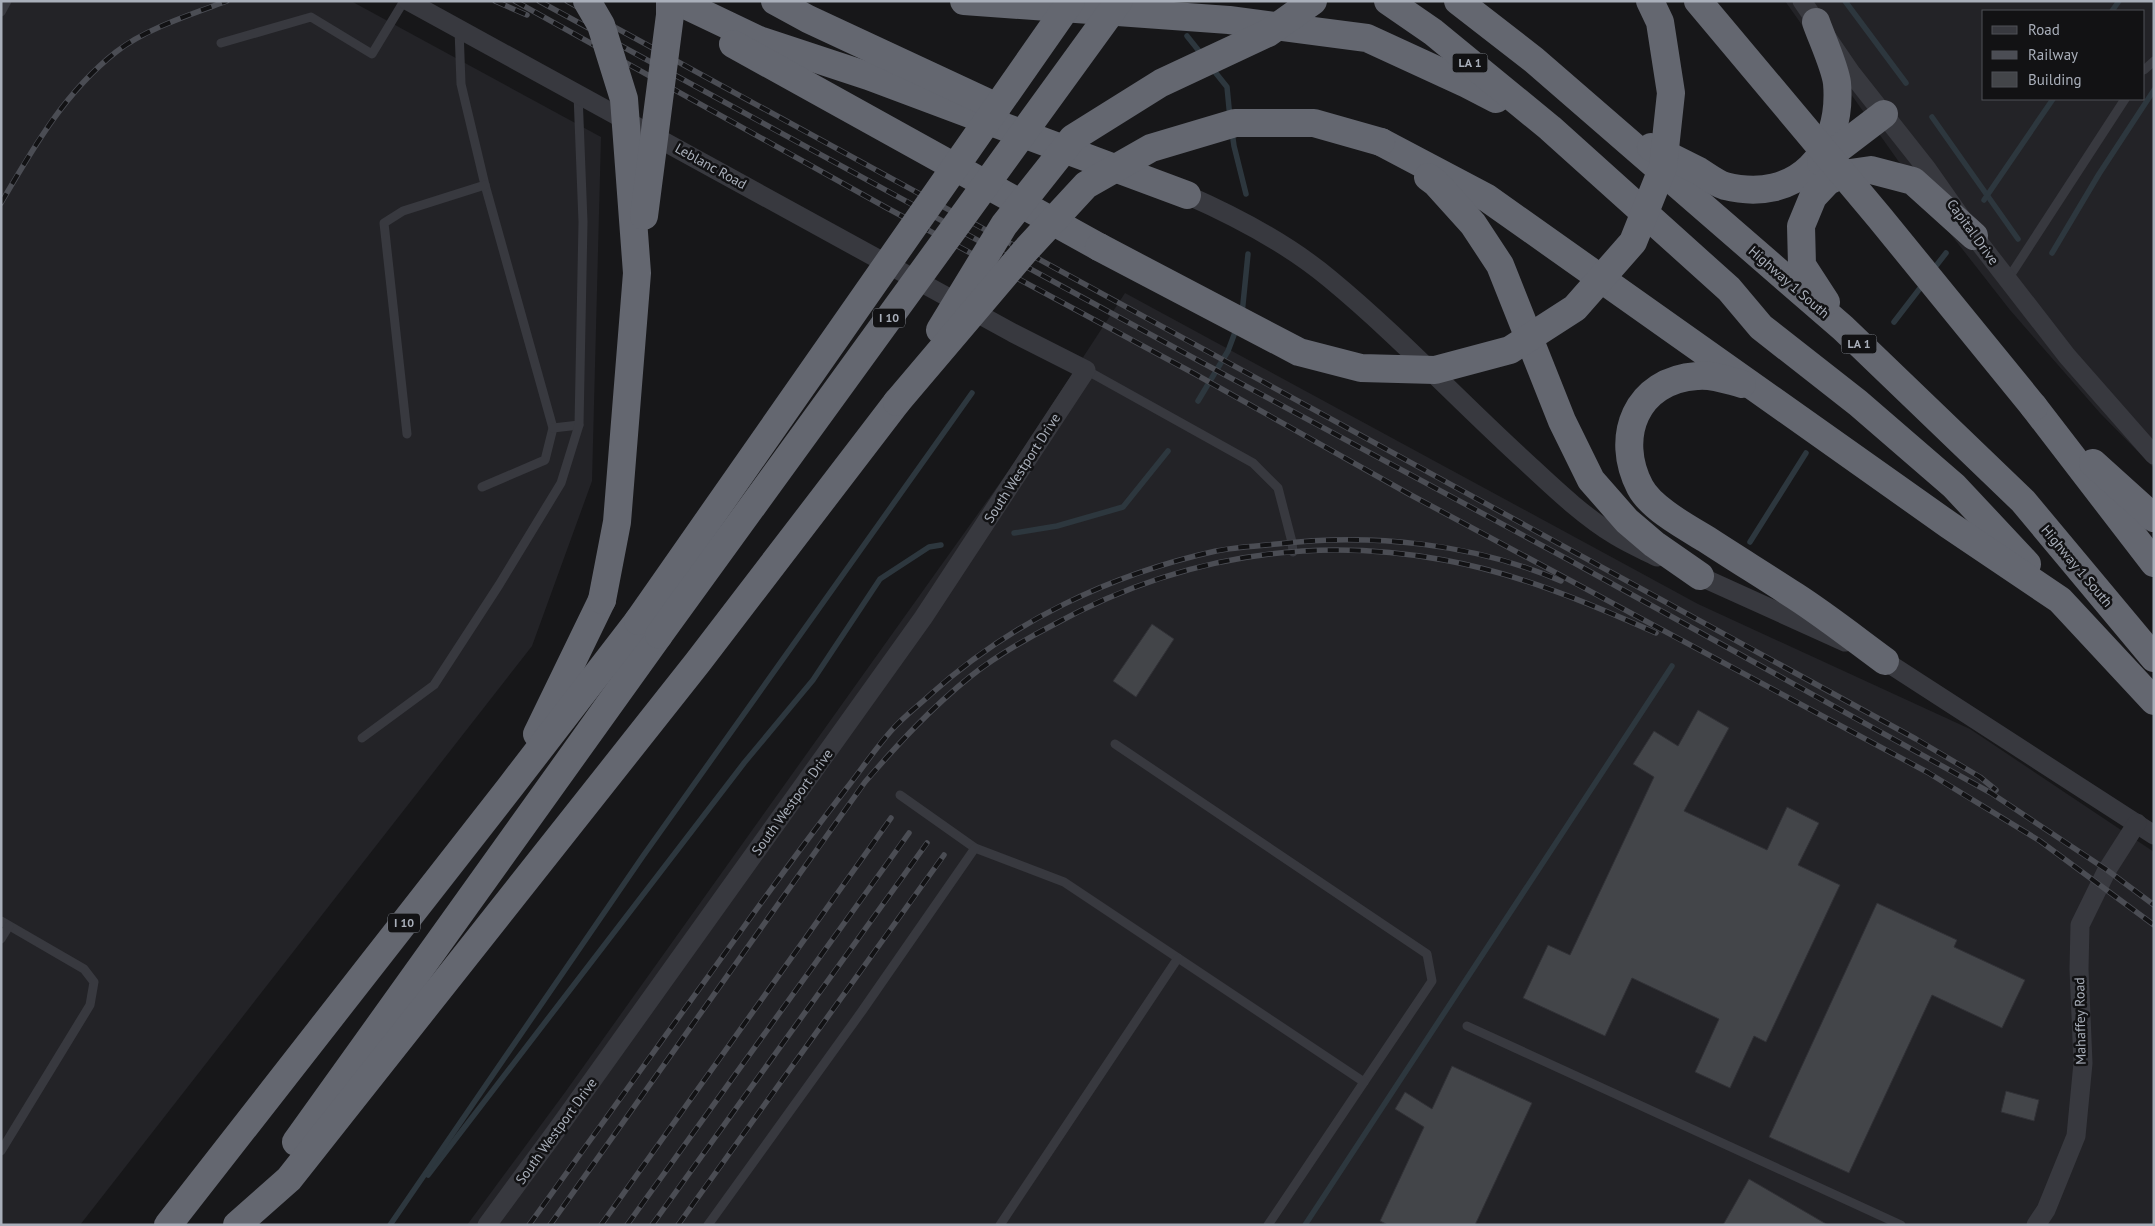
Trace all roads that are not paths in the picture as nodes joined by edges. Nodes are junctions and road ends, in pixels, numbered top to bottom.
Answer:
1 (7, 1) edge
2 (406, 1) edge
3 (587, 1) edge
4 (664, 1) edge
5 (670, 1) edge
6 (677, 1) edge
7 (775, 1) edge
8 (964, 1) edge
9 (1070, 1) edge
10 (1119, 1) edge
11 (1313, 1) edge
12 (1388, 1) edge
13 (1458, 1) edge
14 (1468, 1) edge
15 (1650, 1) edge
16 (1698, 1) edge
17 (1, 12) edge
18 (1809, 12) edge
19 (459, 29) junction
20 (222, 43) dead end
21 (1534, 60) junction
22 (578, 94) junction
23 (2124, 100) edge
24 (1889, 121) junction
25 (1550, 128) junction
26 (1614, 129) junction
27 (1381, 142) junction
28 (1818, 177) junction
29 (484, 184) junction
30 (1187, 195) junction
31 (1974, 236) junction
32 (637, 273) junction
33 (2008, 279) junction
34 (1843, 328) junction
35 (1086, 370) junction
36 (1752, 386) junction
37 (897, 402) junction
38 (2034, 407) junction
39 (579, 426) junction
40 (553, 428) junction
41 (407, 434) dead end
42 (2154, 455) edge
43 (482, 487) dead end
44 (2154, 518) edge
45 (1293, 552) dead end
46 (2154, 563) edge
47 (1700, 576) junction
48 (2060, 600) junction
49 (649, 628) junction
50 (2154, 658) edge
51 (1885, 660) junction
52 (2154, 701) edge
53 (362, 738) dead end
54 (1116, 744) dead end
55 (511, 786) junction
56 (900, 796) dead end
57 (2137, 823) junction
58 (2154, 835) edge
59 (975, 848) junction
60 (5, 924) edge
61 (1, 939) edge
62 (1178, 958) junction
63 (1467, 1026) dead end
64 (1364, 1082) junction
65 (4, 1141) edge
66 (1, 1151) edge
67 (168, 1225) edge
68 (237, 1225) edge
69 (486, 1225) edge
70 (708, 1225) edge
71 (1000, 1225) edge
72 (1268, 1225) edge
73 (1901, 1225) edge
74 (2036, 1225) edge

1 - 17 lane
2 - 19 street, Leblanc Road
2 - 20 lane
3 - 32 highway, bridge
4 - 15 highway, bridge
5 - 32 highway, bridge
6 - 30 highway
7 - 30 highway
8 - 25 highway
9 - 49 highway, I 10, bridge
10 - 49 highway, I 10, bridge
11 - 37 highway, bridge
12 - 25 highway, LA 1
13 - 21 highway, Highway 1 South / LA 1
14 - 21 highway
16 - 38 highway, bridge
18 - 24 street, Capital Drive
18 - 28 highway
19 - 22 street, Leblanc Road
19 - 29 lane
21 - 26 highway, Highway 1 South / LA 1
22 - 35 street, Leblanc Road
22 - 39 lane
23 - 33 lane
24 - 28 highway
24 - 31 street, Capital Drive
25 - 48 highway, LA 1
26 - 28 highway
26 - 34 highway, Highway 1 South / LA 1
27 - 36 highway
27 - 37 highway, bridge
27 - 47 highway
28 - 31 highway
28 - 34 highway
29 - 40 lane
29 - 41 lane
30 - 47 street
31 - 33 street, Capital Drive
32 - 55 highway, bridge
33 - 42 street, Capital Drive
34 - 50 highway, Highway 1 South / LA 1
35 - 45 lane
35 - 69 street, South Westport Drive
36 - 48 highway
36 - 51 highway
37 - 68 highway
38 - 44 highway
38 - 46 highway
39 - 40 lane
39 - 53 lane
40 - 43 lane
47 - 51 street
48 - 52 highway
49 - 55 highway, I 10
49 - 68 highway, I 10
51 - 57 street
54 - 64 lane
55 - 67 highway, I 10
56 - 59 lane
57 - 58 street
57 - 74 street, Mahaffey Road
59 - 62 lane
59 - 70 lane
60 - 61 lane
60 - 65 lane
62 - 64 lane
62 - 71 lane
63 - 73 lane
64 - 72 lane
65 - 66 lane

